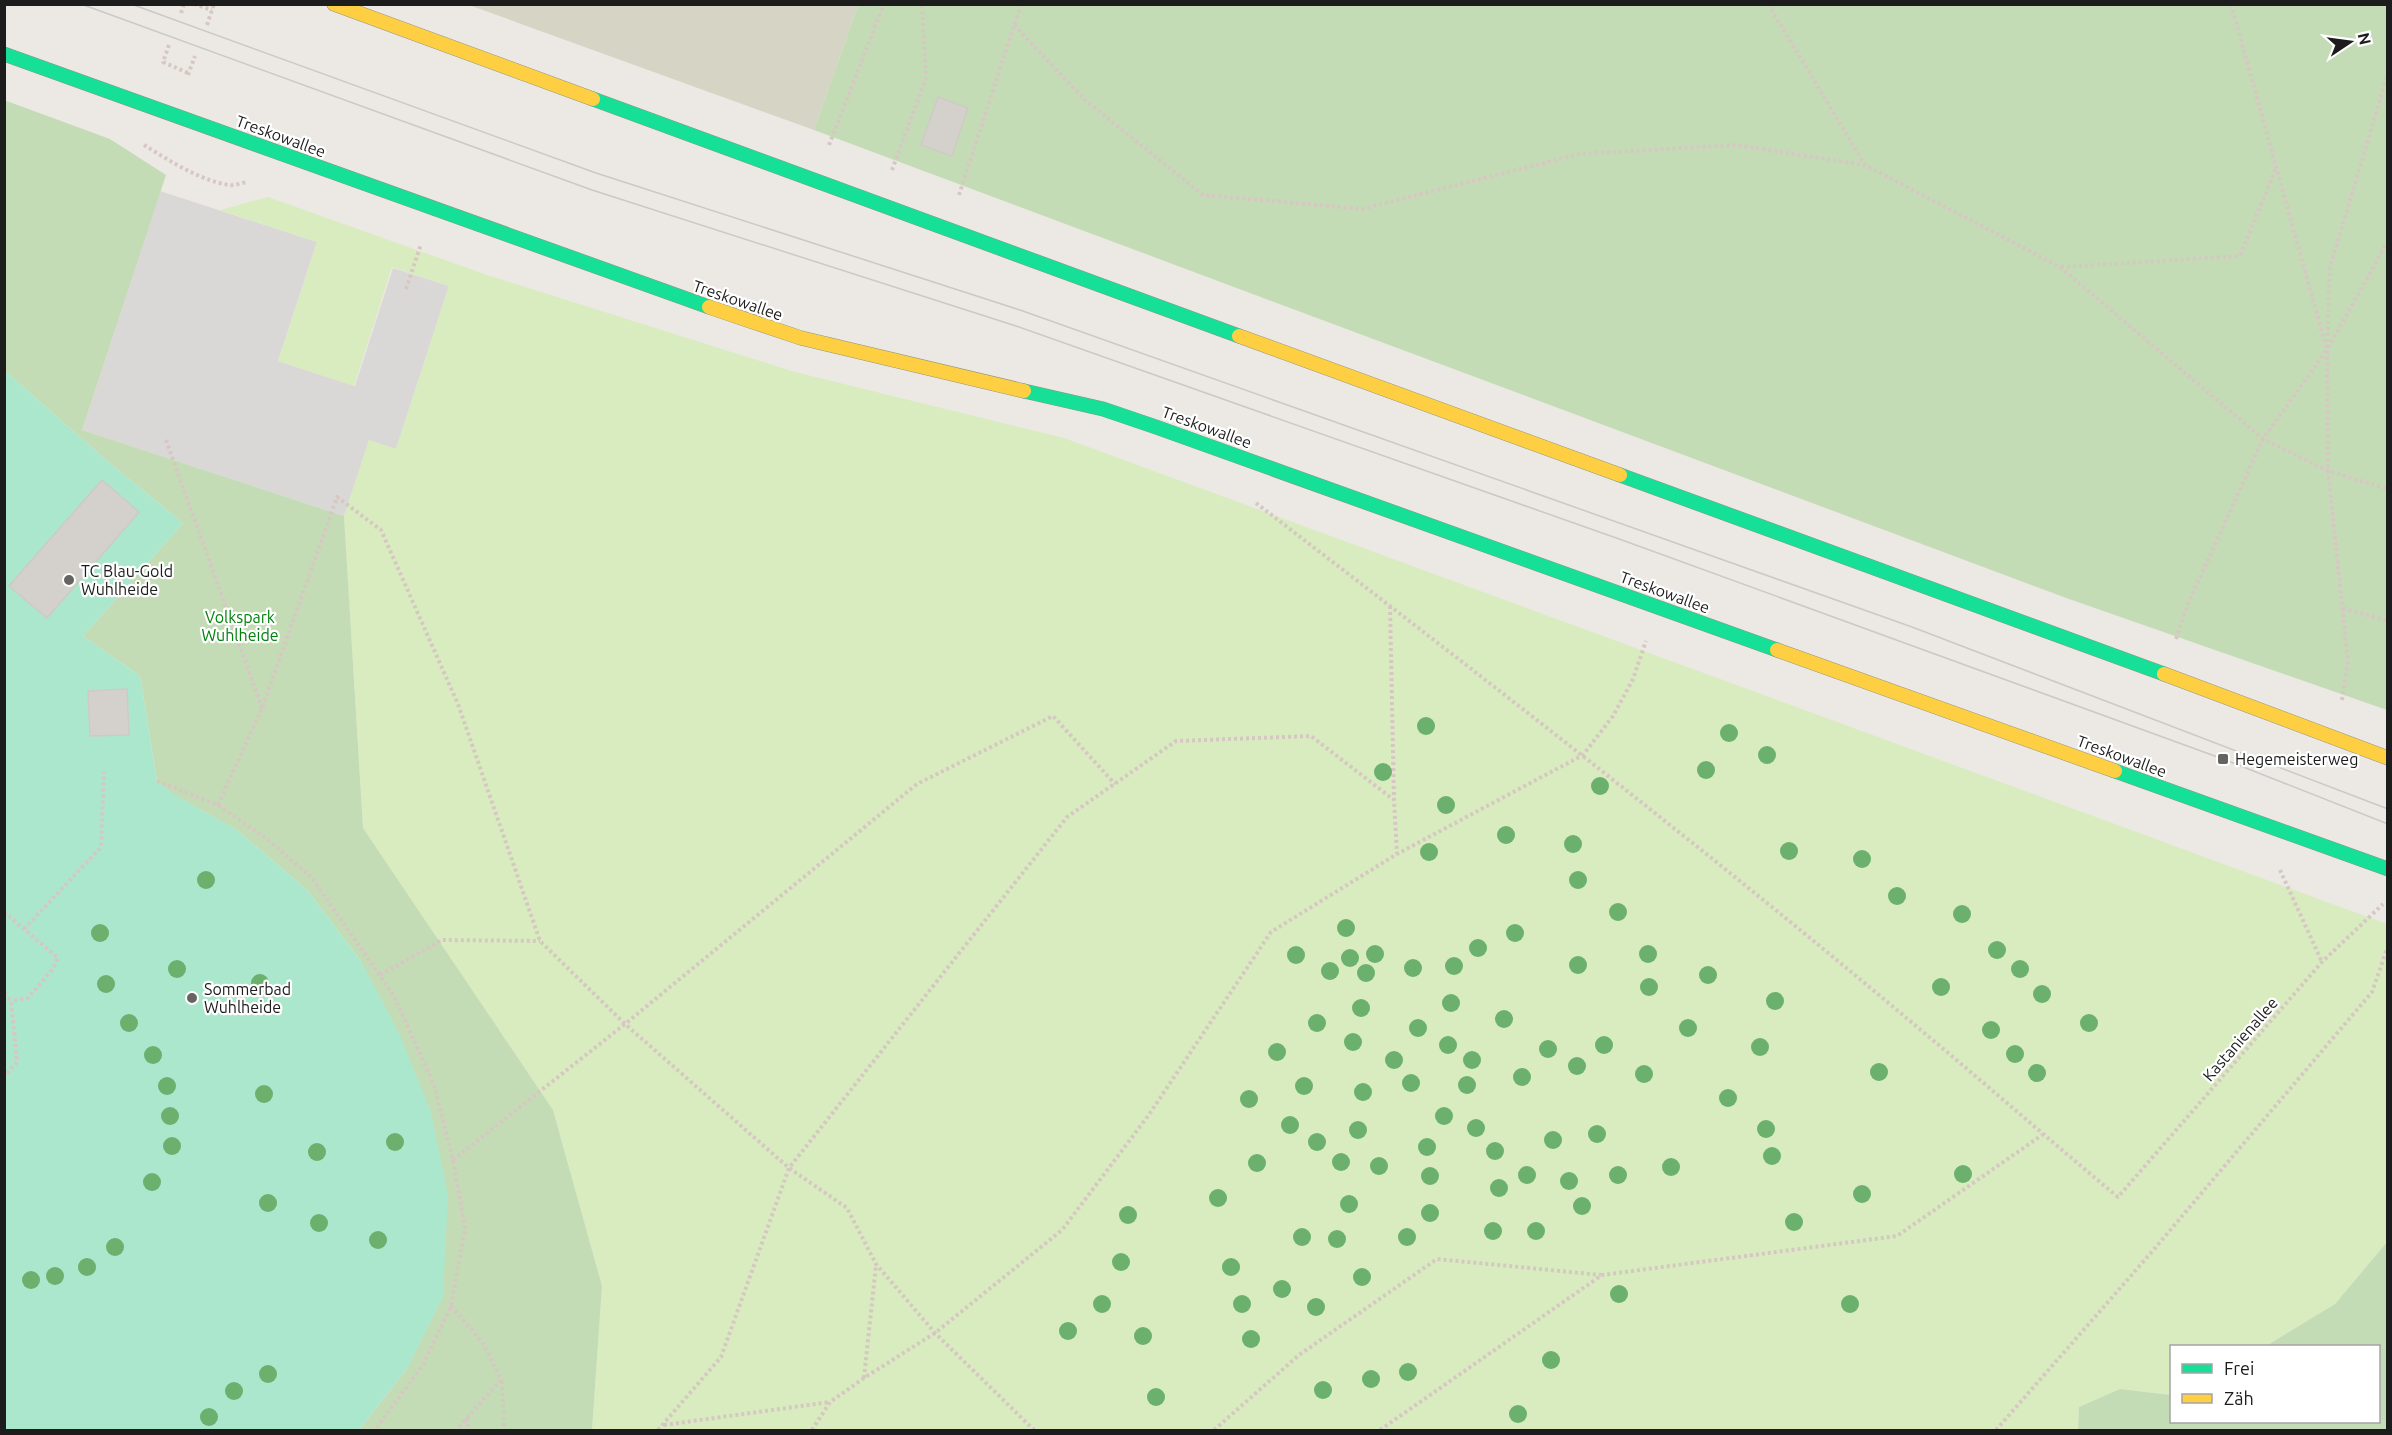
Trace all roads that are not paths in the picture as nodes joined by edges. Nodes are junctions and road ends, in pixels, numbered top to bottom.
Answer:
1 (334, 4) edge
2 (4, 54) edge
3 (2388, 758) edge
4 (2388, 869) edge

1 - 3 main road
2 - 4 main road, Treskowallee

